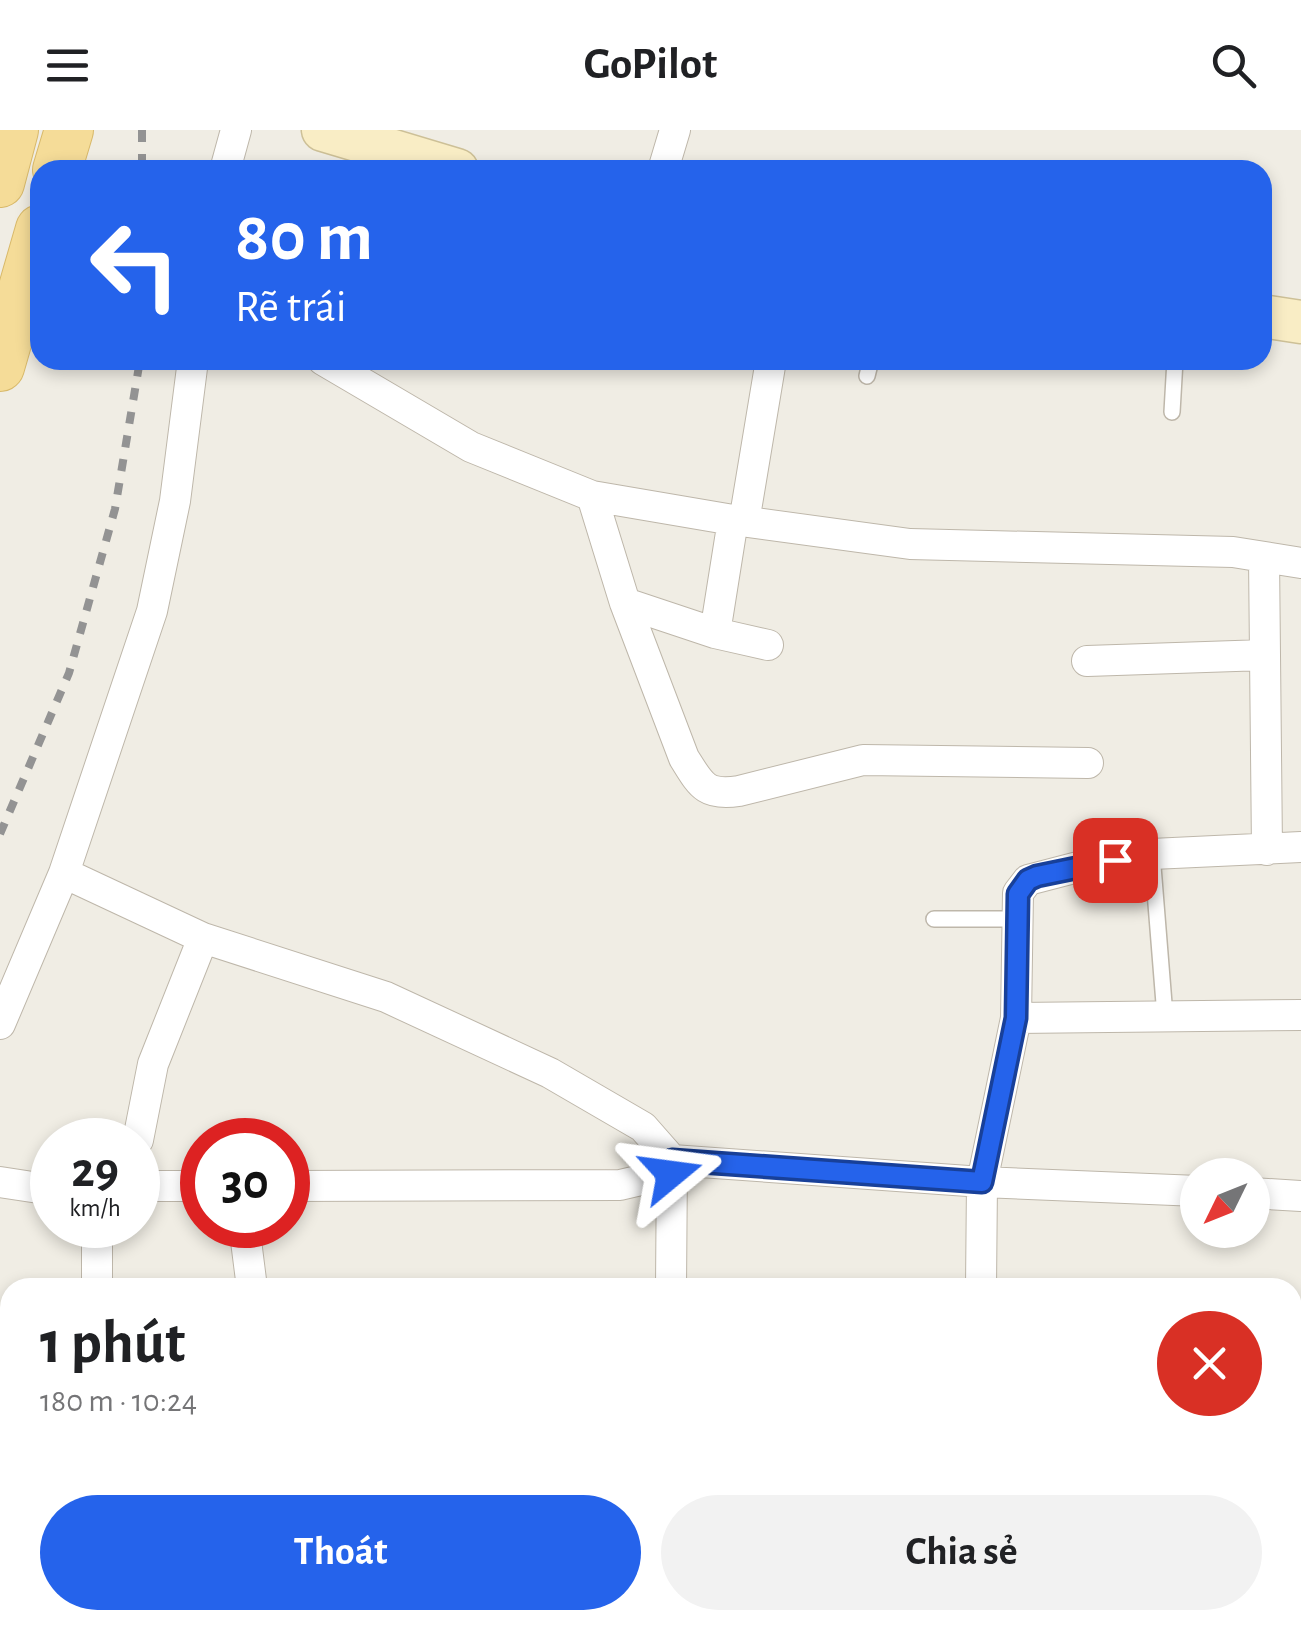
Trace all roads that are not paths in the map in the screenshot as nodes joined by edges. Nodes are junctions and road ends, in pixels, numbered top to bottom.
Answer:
1 (14, 130) edge
2 (69, 130) edge
3 (236, 130) edge
4 (323, 130) edge
5 (675, 130) edge
6 (60, 160) edge
7 (228, 160) edge
8 (423, 160) edge
9 (666, 160) edge
10 (0, 183) edge
11 (30, 264) edge
12 (1272, 318) edge
13 (1301, 322) edge
14 (0, 367) edge
15 (192, 370) edge
16 (340, 370) edge
17 (769, 370) edge
18 (1174, 370) edge
19 (1172, 412) dead end
20 (592, 496) junction
21 (738, 521) junction
22 (1264, 557) junction
23 (1301, 562) edge
24 (625, 603) junction
25 (715, 633) junction
26 (768, 645) dead end
27 (1265, 655) junction
28 (1087, 661) dead end
29 (1088, 763) dead end
30 (1267, 850) junction
31 (1300, 853) edge
32 (1152, 854) junction
33 (64, 873) junction
34 (934, 919) dead end
35 (1018, 919) junction
36 (203, 938) junction
37 (1301, 1015) edge
38 (1165, 1016) junction
39 (1016, 1018) junction
40 (0, 1024) edge
41 (142, 1118) edge
42 (672, 1167) junction
43 (0, 1182) edge
44 (982, 1182) junction
45 (310, 1186) edge
46 (30, 1187) edge
47 (1180, 1190) edge
48 (1270, 1195) edge
49 (1301, 1196) edge
50 (97, 1248) edge
51 (247, 1248) edge
52 (96, 1278) edge
53 (251, 1278) edge
54 (671, 1278) edge
55 (981, 1278) edge

1 - 10 main road
2 - 6 main road
3 - 7 street
4 - 8 street
5 - 9 street
11 - 14 main road
12 - 13 street
15 - 33 street
16 - 20 street
17 - 21 street
18 - 19 lane
20 - 21 street
20 - 24 street
21 - 22 street
21 - 25 street
22 - 23 street
22 - 27 street
24 - 25 street
24 - 29 street
25 - 26 street
27 - 28 street
27 - 30 street
30 - 31 street
30 - 32 street
32 - 35 street
32 - 38 lane
33 - 36 street
33 - 40 street
34 - 35 lane
35 - 39 street
36 - 41 street
36 - 42 street
37 - 38 street
38 - 39 street
39 - 44 street
42 - 44 street
42 - 45 street
42 - 54 street
43 - 46 street
44 - 47 street
44 - 55 street
48 - 49 street
50 - 52 street
51 - 53 street

